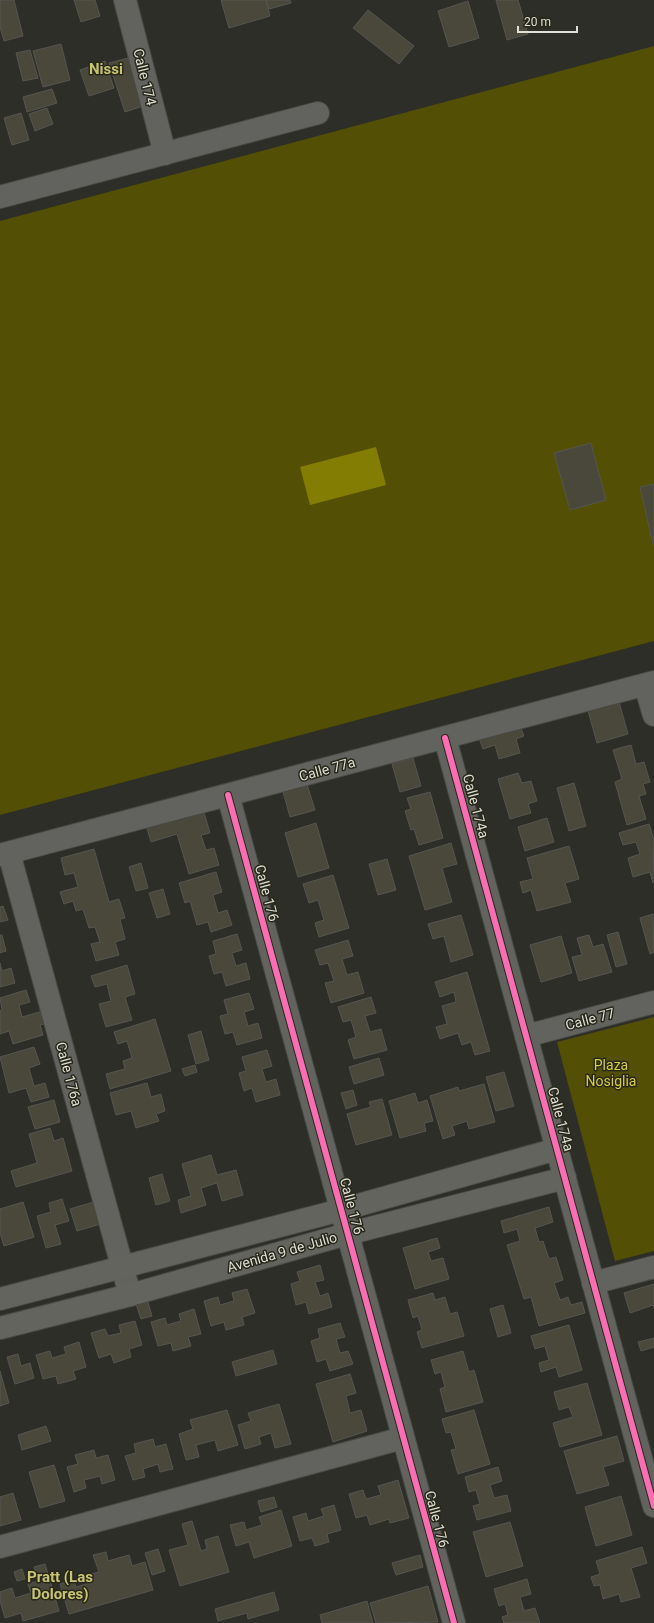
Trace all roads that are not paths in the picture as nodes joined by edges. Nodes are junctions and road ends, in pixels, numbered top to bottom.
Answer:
1 (125, 0) edge
2 (318, 113) dead end
3 (164, 154) junction
4 (0, 197) edge
5 (650, 683) edge
6 (654, 715) edge
7 (445, 738) junction
8 (228, 795) junction
9 (4, 854) edge
10 (654, 1002) edge
11 (526, 1036) junction
12 (557, 1149) junction
13 (565, 1178) junction
14 (341, 1210) junction
15 (347, 1234) junction
16 (122, 1266) junction
17 (654, 1267) edge
18 (593, 1283) junction
19 (130, 1295) junction
20 (0, 1299) edge
21 (0, 1328) edge
22 (403, 1438) junction
23 (654, 1506) edge
24 (0, 1547) edge
25 (454, 1623) edge

1 - 3 street, Calle 174
2 - 3 street
3 - 4 street
5 - 6 street
5 - 7 street, Calle 77a
7 - 8 street, Calle 77a
7 - 11 street, Calle 174a
8 - 9 street, Calle 77a
8 - 14 street, Calle 176
9 - 16 street, Calle 176a
10 - 11 street, Calle 77
11 - 12 street, Calle 174a
12 - 13 street, Calle 174a
12 - 14 main road, Avenida 9 de Julio
13 - 15 main road, Avenida 9 de Julio
13 - 18 street, Calle 174a
14 - 15 street, Calle 176
14 - 16 main road, Avenida 9 de Julio
15 - 19 main road, Avenida 9 de Julio
15 - 22 street, Calle 176
16 - 19 street, Calle 176a
16 - 20 main road, Avenida 9 de Julio
17 - 18 street
18 - 23 street, Calle 174a
19 - 21 main road, Avenida 9 de Julio
22 - 24 street
22 - 25 street, Calle 176

